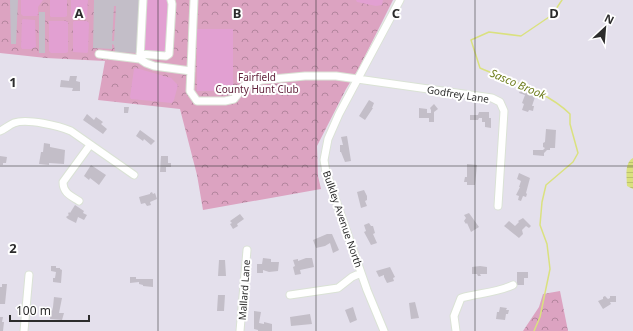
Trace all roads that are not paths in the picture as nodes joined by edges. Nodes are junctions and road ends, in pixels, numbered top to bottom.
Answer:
1 (143, 0) edge
2 (171, 0) edge
3 (194, 0) edge
4 (400, 0) edge
5 (99, 54) dead end
6 (140, 56) junction
7 (191, 71) junction
8 (359, 78) junction
9 (0, 131) edge
10 (90, 144) junction
11 (134, 175) dead end
12 (79, 201) dead end
13 (498, 206) dead end
14 (247, 250) dead end
15 (361, 273) junction
16 (28, 275) dead end
17 (513, 285) dead end
18 (290, 294) dead end
19 (24, 331) edge
20 (240, 331) edge
21 (384, 331) edge
22 (456, 331) edge

1 - 6 street
2 - 6 street
3 - 7 street
4 - 8 street, Bulkley Avenue North
5 - 6 street
6 - 7 street
7 - 8 street
8 - 13 street, Godfrey Lane
8 - 15 street, Bulkley Avenue North
9 - 10 street
10 - 11 street
10 - 12 street
14 - 20 street, Mallard Lane
15 - 18 street
15 - 21 street, Bulkley Avenue North
16 - 19 street
17 - 22 street

